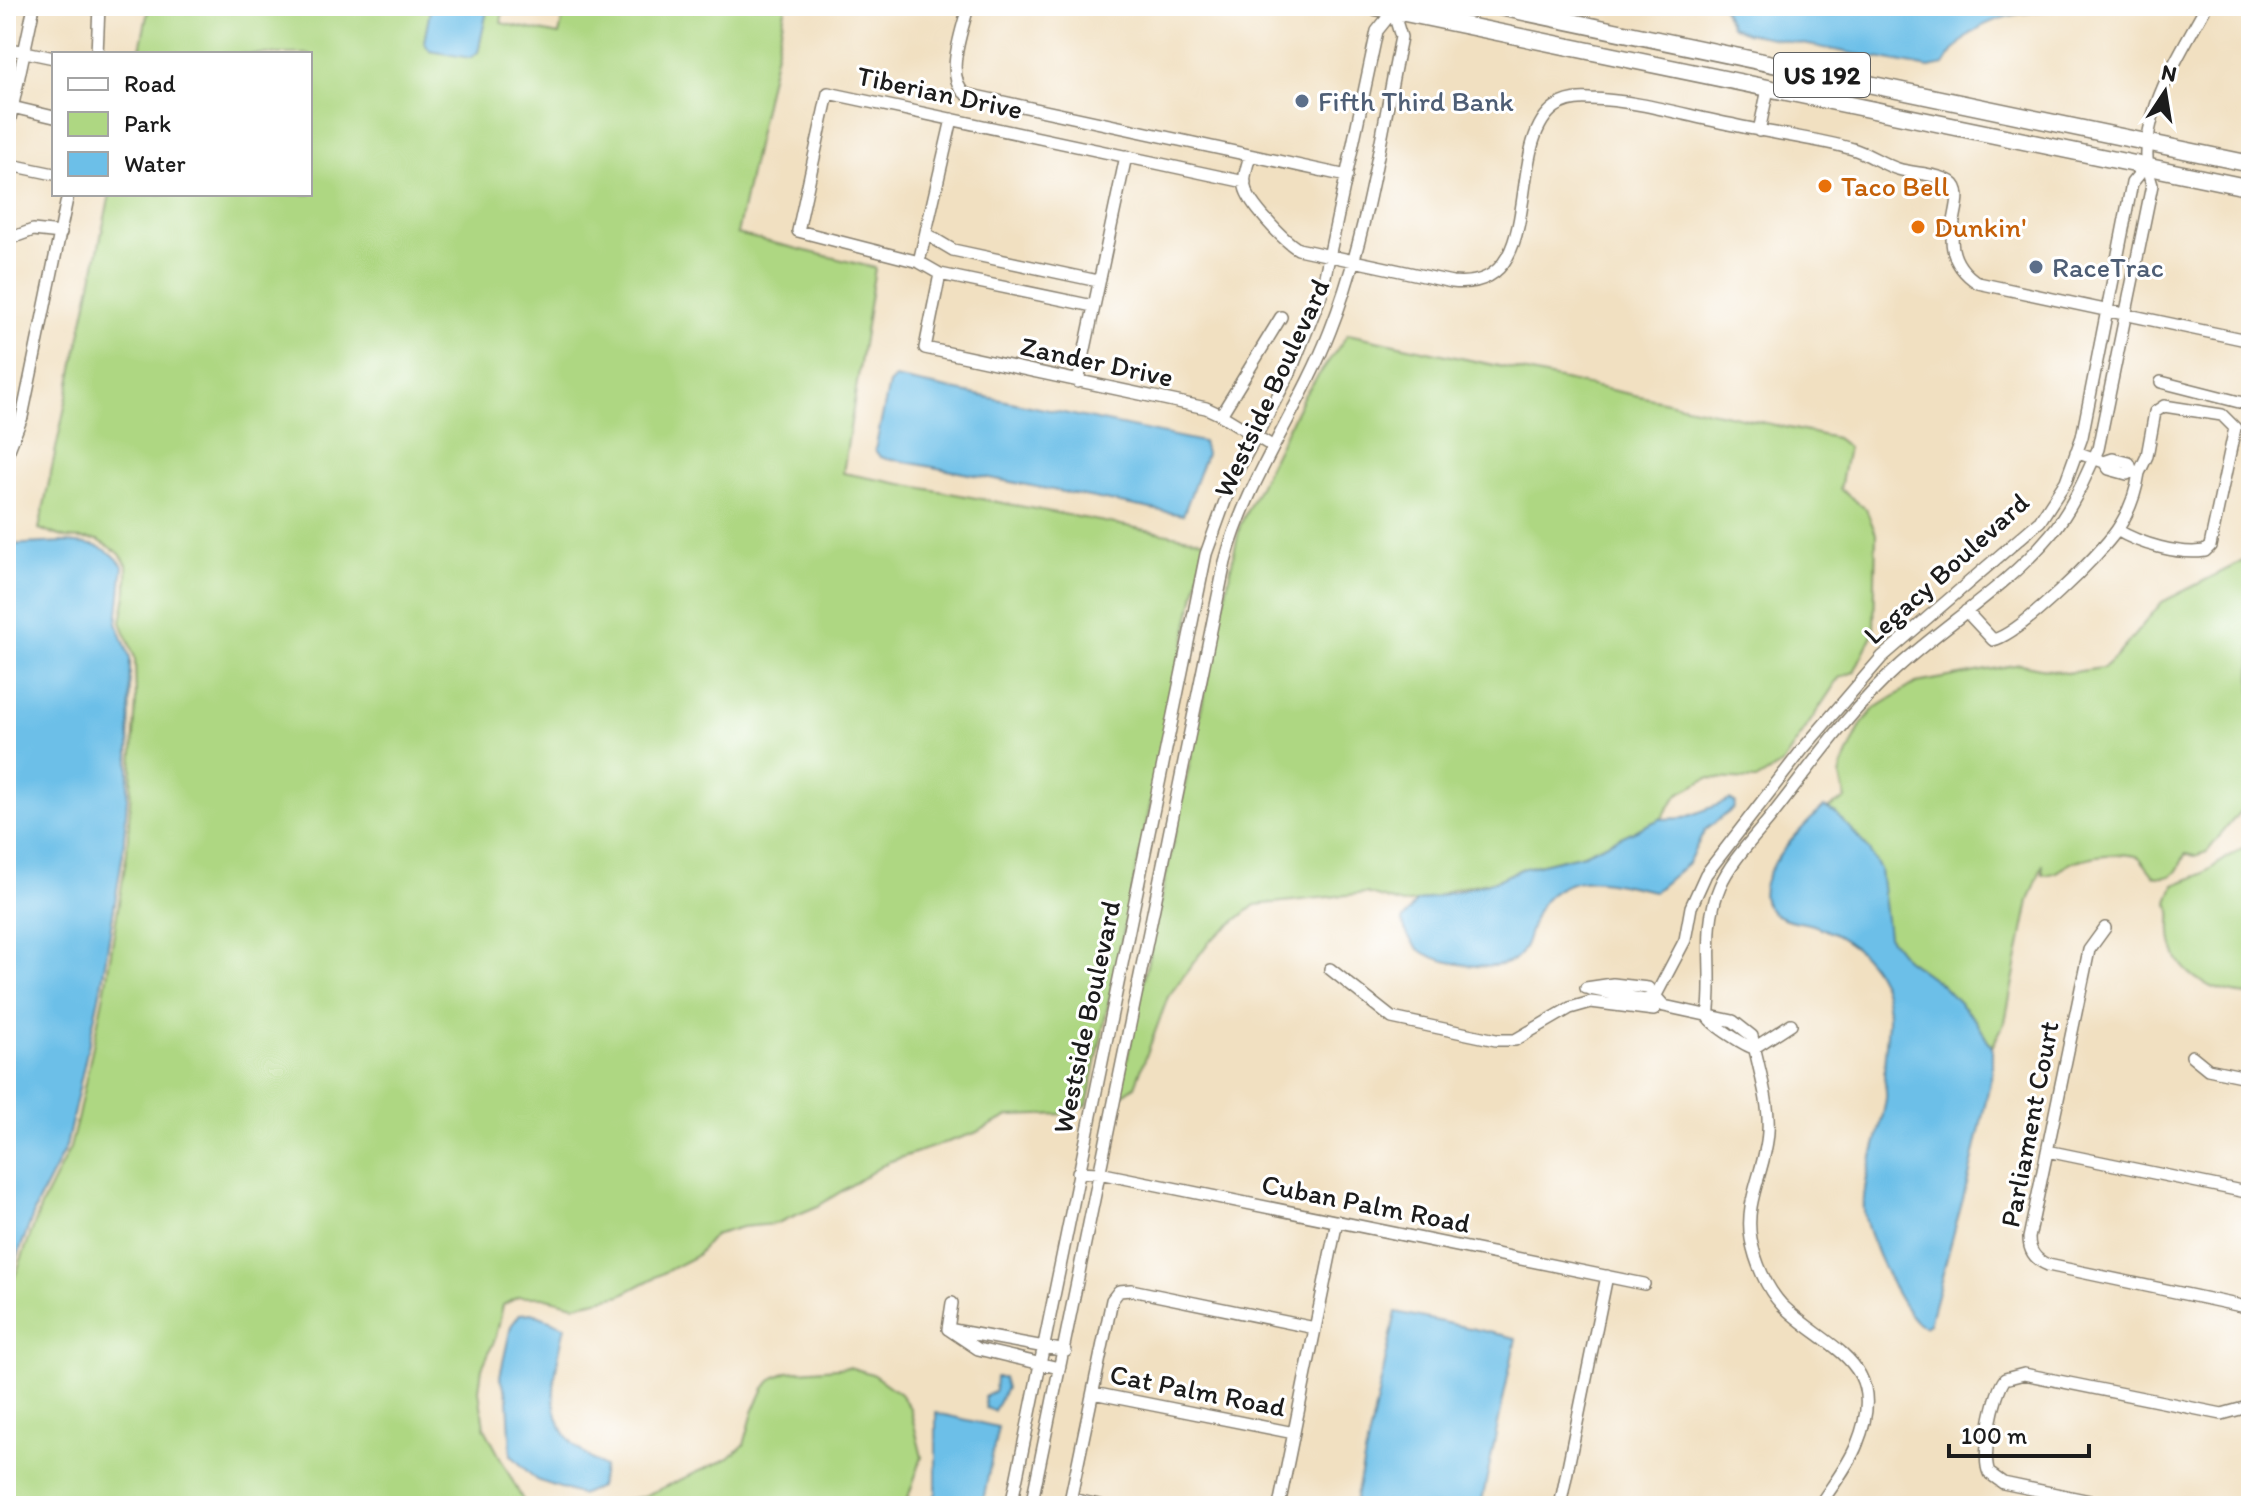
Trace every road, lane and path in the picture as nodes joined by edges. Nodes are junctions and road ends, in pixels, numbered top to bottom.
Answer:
1 (34, 6) edge
2 (99, 6) edge
3 (968, 6) edge
4 (1371, 6) edge
5 (1495, 6) edge
6 (2206, 6) edge
7 (1393, 11) junction
8 (6, 48) edge
9 (24, 52) junction
10 (97, 52) edge
11 (52, 58) edge
12 (1808, 72) junction
13 (1768, 89) junction
14 (12, 107) junction
15 (52, 117) edge
16 (952, 119) junction
17 (1759, 131) junction
18 (6, 137) edge
19 (2148, 143) junction
20 (1126, 156) junction
21 (1250, 156) junction
22 (6, 164) edge
23 (2251, 164) edge
24 (2145, 167) junction
25 (52, 174) edge
26 (1347, 176) junction
27 (1245, 182) junction
28 (2251, 188) edge
29 (68, 196) edge
30 (61, 233) junction
31 (926, 234) junction
32 (6, 240) edge
33 (1330, 256) junction
34 (1355, 261) junction
35 (919, 262) junction
36 (940, 274) junction
37 (1098, 281) junction
38 (1093, 306) junction
39 (2107, 311) junction
40 (2126, 315) junction
41 (1281, 317) dead end
42 (2251, 341) edge
43 (1078, 382) junction
44 (2161, 382) dead end
45 (2251, 405) edge
46 (1221, 415) junction
47 (1254, 436) junction
48 (1272, 446) junction
49 (2076, 452) junction
50 (6, 457) edge
51 (2099, 460) junction
52 (2136, 472) junction
53 (2117, 530) junction
54 (1966, 611) junction
55 (2105, 928) dead end
56 (1330, 969) dead end
57 (1655, 997) junction
58 (1591, 1002) junction
59 (1708, 1017) junction
60 (1791, 1024) dead end
61 (1754, 1048) junction
62 (2192, 1056) dead end
63 (2251, 1078) edge
64 (2047, 1151) junction
65 (1078, 1172) junction
66 (1099, 1173) junction
67 (2251, 1193) edge
68 (1337, 1221) junction
69 (1607, 1276) junction
70 (1644, 1284) dead end
71 (952, 1303) dead end
72 (2251, 1308) edge
73 (1315, 1328) junction
74 (948, 1329) junction
75 (1000, 1337) junction
76 (1046, 1346) junction
77 (1066, 1351) junction
78 (997, 1354) junction
79 (1042, 1364) junction
80 (1059, 1368) junction
81 (1093, 1393) junction
82 (2251, 1406) edge
83 (1294, 1433) junction
84 (1070, 1502) edge
85 (2087, 1503) edge
86 (1011, 1506) edge
87 (1031, 1506) edge
88 (1104, 1506) edge
89 (1279, 1506) edge
90 (1560, 1506) edge
91 (1819, 1506) edge
92 (2114, 1506) edge

1 - 9 street
2 - 10 street
3 - 21 street
4 - 7 highway, US 192
5 - 12 highway, US 192
6 - 19 street
7 - 13 highway, US 192
7 - 26 street, Westside Boulevard
7 - 34 street, Westside Boulevard
8 - 9 street
9 - 11 street
9 - 14 street
12 - 13 highway
12 - 19 highway, US 192
13 - 17 street
13 - 24 highway, US 192
14 - 15 street
14 - 18 street
16 - 20 street, Tiberian Drive
16 - 31 street
16 - 35 street, Tiberian Drive
17 - 34 street
17 - 39 street
19 - 23 highway, US 192
19 - 24 street
20 - 27 street, Tiberian Drive
20 - 37 street
21 - 26 street
21 - 27 street
22 - 25 street
24 - 28 highway, US 192
24 - 39 street, Legacy Boulevard
24 - 40 street, Legacy Boulevard
26 - 33 street, Westside Boulevard
27 - 33 street
29 - 30 street
30 - 32 street
30 - 50 street
31 - 35 street
31 - 37 street
33 - 34 street
33 - 47 street, Westside Boulevard
34 - 48 street, Westside Boulevard
35 - 36 street, Tiberian Drive
36 - 38 street, Tiberian Drive
36 - 43 street, Zander Drive
37 - 38 street
38 - 43 street
39 - 40 street
39 - 49 street, Legacy Boulevard
40 - 42 street
40 - 51 street, Legacy Boulevard
41 - 46 street
43 - 46 street, Zander Drive
44 - 45 street
46 - 47 street, Zander Drive
47 - 48 street, Zander Drive
47 - 65 street, Westside Boulevard
48 - 66 street, Westside Boulevard
49 - 51 street
49 - 57 street, Legacy Boulevard
51 - 52 street
51 - 54 street, Legacy Boulevard
52 - 53 street
52 - 53 street
53 - 54 street
54 - 59 street, Legacy Boulevard
55 - 64 street, Parliament Court
56 - 58 street
57 - 58 street
57 - 58 street
57 - 59 street
59 - 61 street
60 - 61 street
61 - 91 street
62 - 63 street
64 - 67 street
64 - 72 street, Parliament Court
65 - 66 street, Cuban Palm Road
65 - 76 street, Westside Boulevard
66 - 68 street, Cuban Palm Road
66 - 77 street, Westside Boulevard
68 - 69 street, Cuban Palm Road
68 - 73 street
69 - 70 street, Cuban Palm Road
69 - 90 street
71 - 74 street
73 - 81 street
73 - 83 street
74 - 75 street
74 - 78 street
75 - 76 street
75 - 78 street
76 - 77 street
76 - 79 street, Westside Boulevard
77 - 80 street, Westside Boulevard
78 - 79 street
79 - 80 street
79 - 86 street, Westside Boulevard
80 - 87 street, Westside Boulevard
81 - 83 street, Cat Palm Road
81 - 84 street
82 - 85 street
83 - 89 street
84 - 88 street
85 - 92 street

